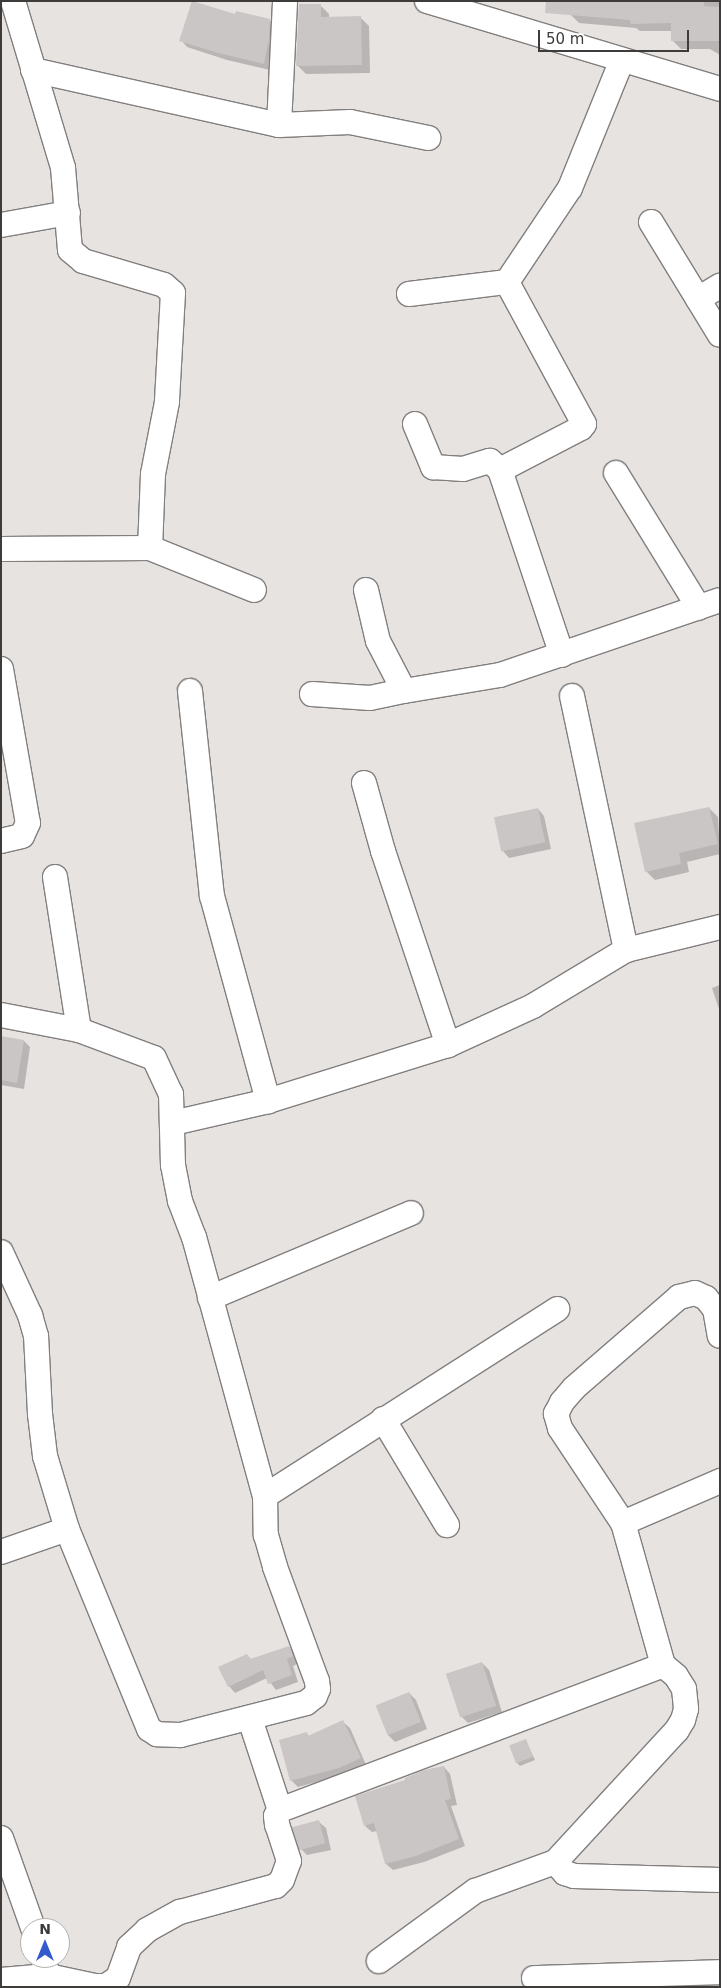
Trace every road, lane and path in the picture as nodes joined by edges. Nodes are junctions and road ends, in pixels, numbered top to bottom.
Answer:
1 (13, 1) edge
2 (285, 1) edge
3 (427, 1) edge
4 (622, 60) junction
5 (33, 70) junction
6 (720, 90) edge
7 (279, 125) junction
8 (428, 138) dead end
9 (68, 213) junction
10 (651, 222) dead end
11 (1, 225) edge
12 (507, 282) junction
13 (720, 286) edge
14 (409, 294) dead end
15 (698, 299) junction
16 (720, 335) edge
17 (415, 424) dead end
18 (500, 470) junction
19 (616, 473) dead end
20 (150, 548) junction
21 (1, 549) edge
22 (254, 590) dead end
23 (366, 590) dead end
24 (709, 604) edge
25 (562, 655) junction
26 (1, 669) edge
27 (190, 690) dead end
28 (404, 691) junction
29 (312, 694) dead end
30 (572, 696) dead end
31 (364, 783) dead end
32 (1, 841) edge
33 (55, 877) dead end
34 (720, 927) edge
35 (626, 950) junction
36 (1, 1015) edge
37 (79, 1030) junction
38 (448, 1045) junction
39 (268, 1101) junction
40 (173, 1123) junction
41 (411, 1213) dead end
42 (1, 1252) edge
43 (210, 1298) junction
44 (557, 1309) dead end
45 (720, 1336) edge
46 (383, 1419) junction
47 (720, 1482) edge
48 (265, 1496) junction
49 (623, 1523) junction
50 (447, 1525) dead end
51 (67, 1529) junction
52 (1, 1552) edge
53 (663, 1665) junction
54 (250, 1719) junction
55 (280, 1810) junction
56 (1, 1838) edge
57 (556, 1862) junction
58 (720, 1880) edge
59 (29, 1918) edge
60 (379, 1961) dead end
61 (43, 1968) edge
62 (48, 1968) edge
63 (720, 1972) edge
64 (534, 1978) dead end
65 (1, 1980) edge
66 (582, 1981) edge

1 - 5 street
2 - 7 street
3 - 4 street
4 - 6 street
4 - 12 street
5 - 7 street
5 - 9 street
7 - 8 street
9 - 11 street
9 - 20 street
10 - 15 street
12 - 14 street
12 - 18 street
13 - 15 street
15 - 16 street
17 - 18 street
18 - 25 street
19 - 24 street
20 - 21 street
20 - 22 street
23 - 28 street
24 - 25 street
25 - 28 street
26 - 32 street
27 - 39 street
28 - 29 street
30 - 35 street
31 - 38 street
33 - 37 street
34 - 35 street
35 - 38 street
36 - 37 street
37 - 40 street
38 - 39 street
39 - 40 street
40 - 43 street
41 - 43 street
42 - 51 street
43 - 48 street
44 - 46 street
45 - 49 street
46 - 48 street
46 - 50 street
47 - 49 street
48 - 54 street
49 - 53 street
51 - 52 street
51 - 54 street
53 - 55 street
53 - 57 street
54 - 55 street
55 - 62 street
56 - 59 street
57 - 58 street
57 - 60 street
61 - 65 street
63 - 66 street
64 - 66 street

